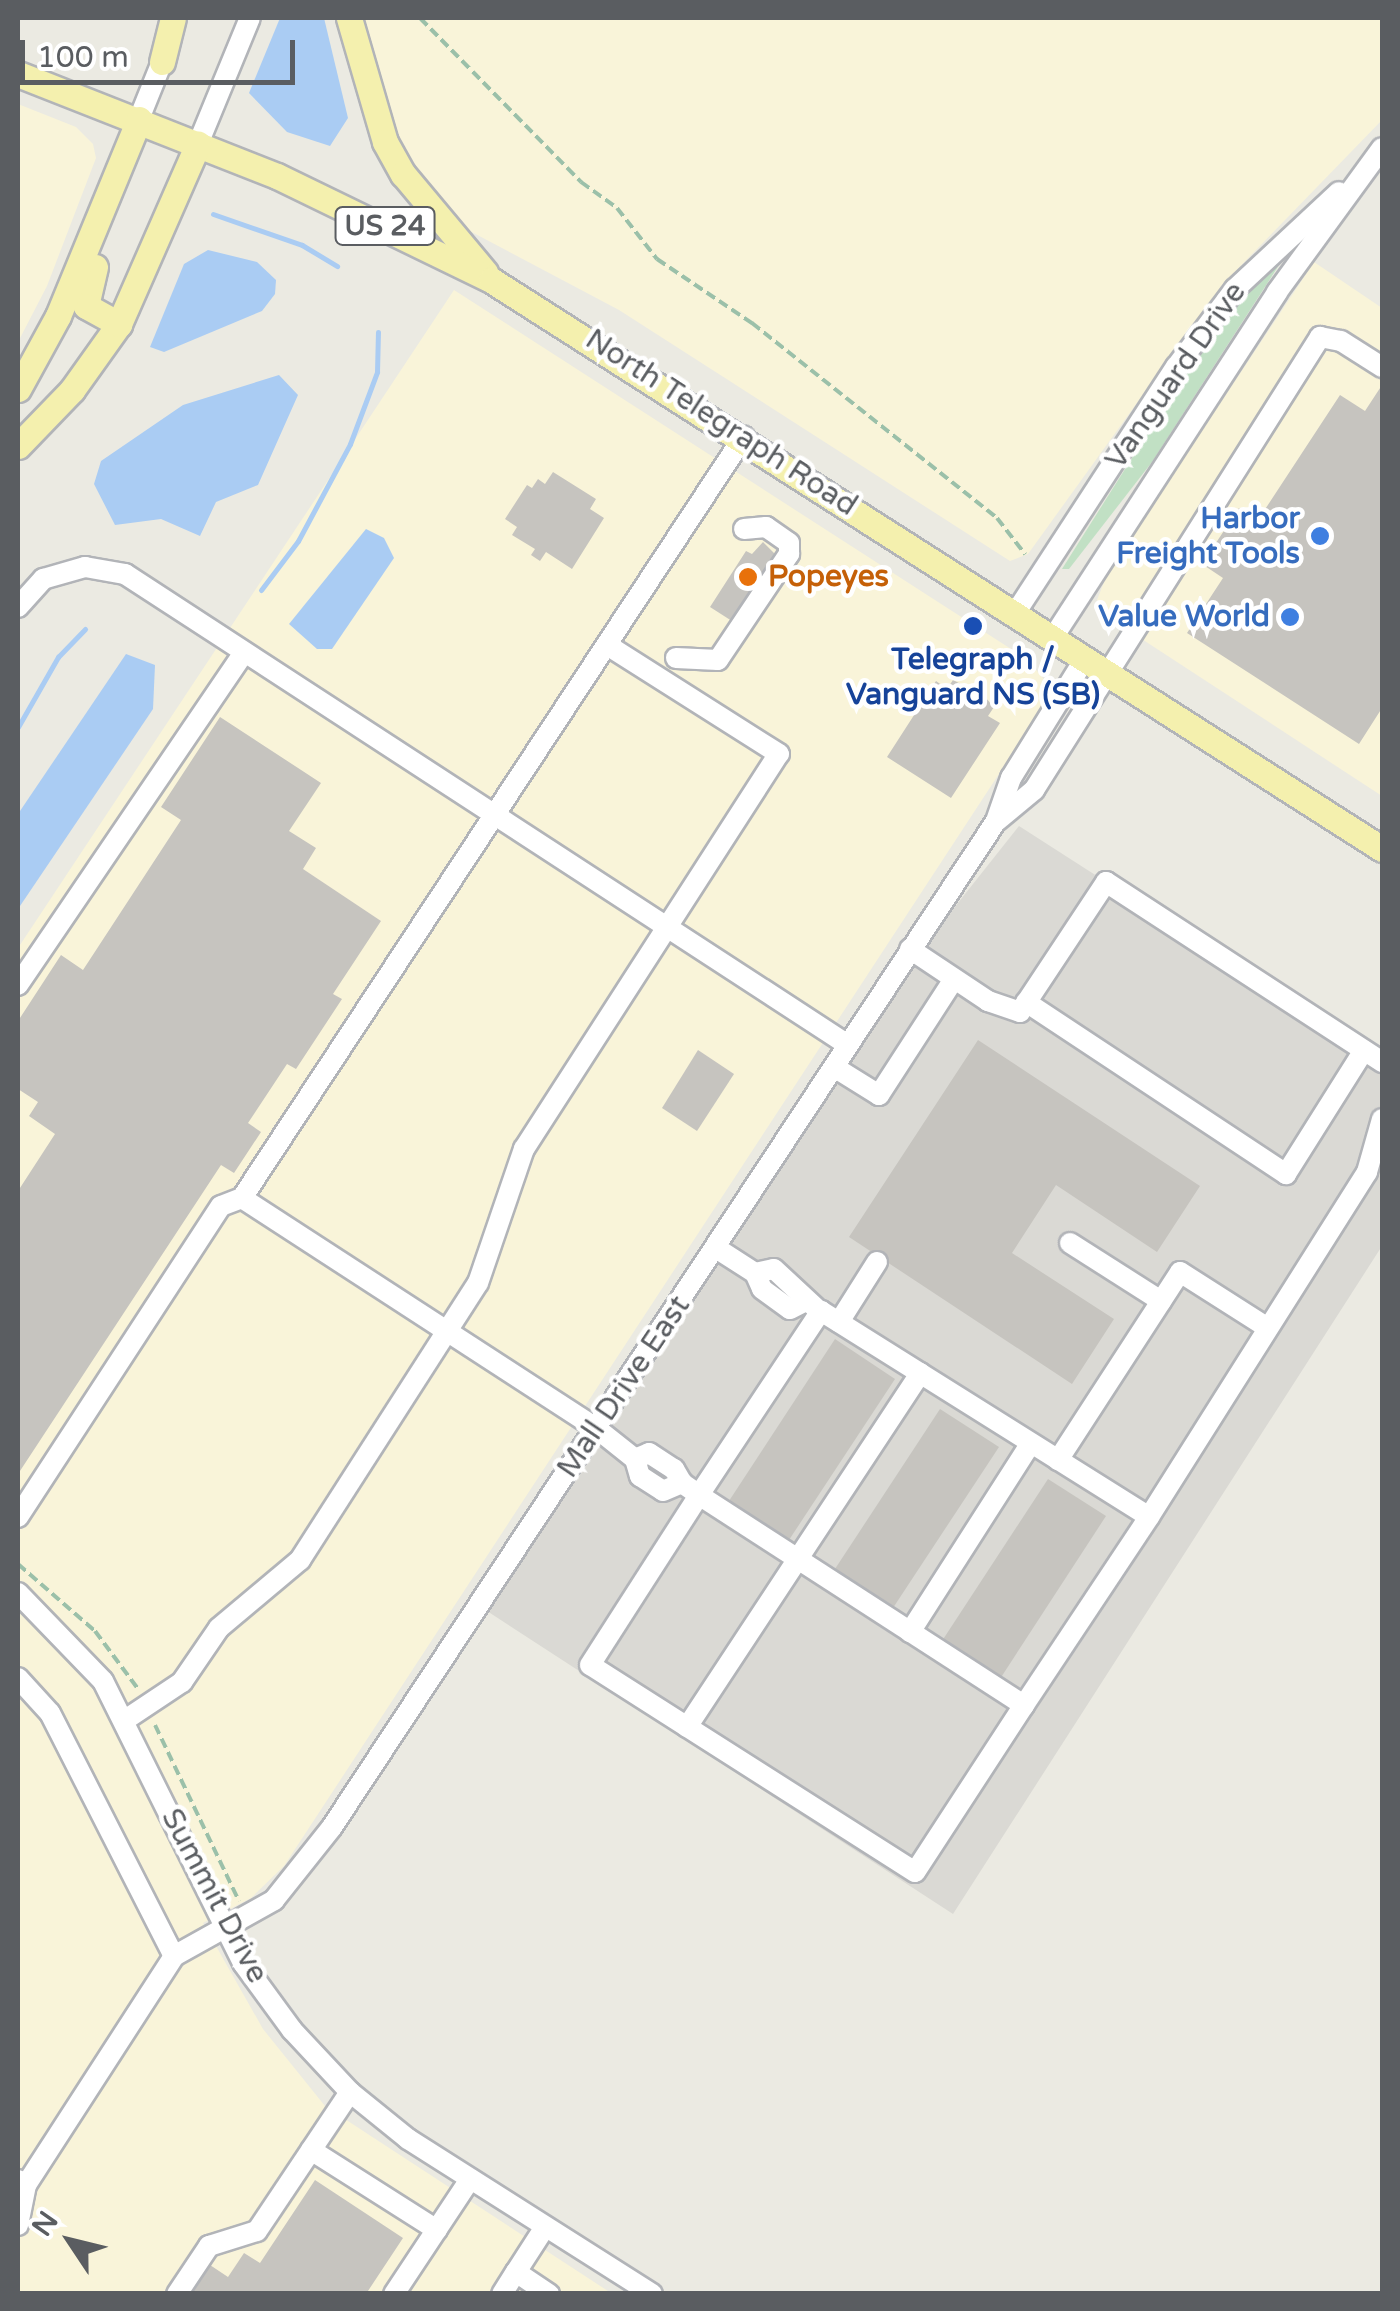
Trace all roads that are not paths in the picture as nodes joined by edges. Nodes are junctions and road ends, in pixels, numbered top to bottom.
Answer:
1 (177, 18) edge
2 (250, 18) edge
3 (349, 18) edge
4 (18, 62) edge
5 (162, 62) joint
6 (18, 74) edge
7 (64, 90) junction
8 (138, 119) junction
9 (198, 144) junction
10 (1382, 148) edge
11 (1367, 168) junction
12 (116, 175) junction
13 (491, 280) junction
14 (119, 324) junction
15 (1382, 367) edge
16 (18, 389) edge
17 (744, 436) junction
18 (18, 446) edge
19 (744, 530) dead end
20 (18, 607) edge
21 (1016, 612) junction
22 (1054, 636) junction
23 (608, 645) junction
24 (244, 652) junction
25 (1086, 656) junction
26 (676, 658) dead end
27 (1111, 672) junction
28 (495, 818) junction
29 (996, 821) junction
30 (1382, 849) edge
31 (668, 928) junction
32 (910, 949) junction
33 (954, 979) junction
34 (18, 985) edge
35 (1026, 1002) junction
36 (848, 1045) junction
37 (1364, 1050) junction
38 (1382, 1062) edge
39 (834, 1067) junction
40 (1382, 1119) edge
41 (242, 1198) junction
42 (1070, 1243) dead end
43 (716, 1248) junction
44 (878, 1262) dead end
45 (1161, 1301) junction
46 (822, 1312) junction
47 (1268, 1328) junction
48 (450, 1333) junction
49 (920, 1373) junction
50 (596, 1428) junction
51 (1031, 1443) junction
52 (1058, 1460) junction
53 (690, 1489) junction
54 (18, 1516) edge
55 (1148, 1517) junction
56 (799, 1560) junction
57 (18, 1593) edge
58 (910, 1632) junction
59 (18, 1678) edge
60 (1024, 1705) junction
61 (124, 1720) junction
62 (687, 1726) junction
63 (226, 1930) junction
64 (174, 1956) junction
65 (350, 2092) junction
66 (312, 2150) junction
67 (470, 2179) junction
68 (22, 2182) edge
69 (18, 2225) edge
70 (546, 2228) junction
71 (436, 2230) junction
72 (516, 2272) junction
73 (178, 2294) edge
74 (394, 2294) edge
75 (502, 2294) edge
76 (549, 2294) edge
77 (652, 2294) edge

1 - 5 main road
2 - 9 street
3 - 13 main road
4 - 7 main road
5 - 8 street
6 - 7 main road, North Telegraph Road / US 24
7 - 8 main road, North Telegraph Road / US 24
8 - 9 main road, North Telegraph Road / US 24
8 - 12 main road
9 - 13 main road, North Telegraph Road / US 24
9 - 14 main road
10 - 11 street, Vanguard Drive
11 - 21 street, Vanguard Drive
11 - 22 street, Vanguard Drive
12 - 14 main road
12 - 16 main road
13 - 17 main road, North Telegraph Road / US 24
14 - 18 main road
15 - 27 street, Mall Drive East
17 - 21 main road, North Telegraph Road / US 24
17 - 23 street
19 - 26 street
20 - 24 street
21 - 22 main road, North Telegraph Road / US 24
22 - 25 main road, North Telegraph Road / US 24
23 - 28 street
23 - 31 street
24 - 28 street
24 - 34 street
25 - 27 main road, North Telegraph Road / US 24
25 - 29 street, Mall Drive East
27 - 29 street, Mall Drive East
27 - 30 main road, North Telegraph Road / US 24
28 - 31 street
28 - 41 street
29 - 32 street, Mall Drive East
31 - 36 street
31 - 48 street
32 - 33 street
32 - 36 street, Mall Drive East
33 - 35 street
33 - 39 street
35 - 37 street
35 - 37 street
36 - 39 street, Mall Drive East
37 - 38 street
39 - 43 street, Mall Drive East
40 - 47 street
41 - 48 street
41 - 54 street
42 - 45 street
43 - 46 street
43 - 50 street, Mall Drive East
44 - 46 street
45 - 47 street
45 - 52 street
46 - 49 street
46 - 53 street
47 - 55 street
48 - 50 street
48 - 61 street
49 - 51 street
49 - 56 street
50 - 53 street
50 - 63 street, Mall Drive East
51 - 52 street
51 - 58 street
52 - 55 street
53 - 56 street
53 - 62 street
55 - 60 street
56 - 58 street
56 - 62 street
57 - 61 street, Summit Drive
58 - 60 street
59 - 64 street
60 - 62 street
61 - 63 street, Summit Drive
63 - 64 street, Mall Drive East
63 - 65 street, Summit Drive
64 - 68 street
65 - 66 street
65 - 67 street, Summit Drive
66 - 71 street
66 - 73 street
67 - 70 street, Summit Drive
67 - 71 street
68 - 69 street
70 - 72 street
70 - 77 street, Summit Drive
71 - 74 street
72 - 75 street
72 - 76 street

